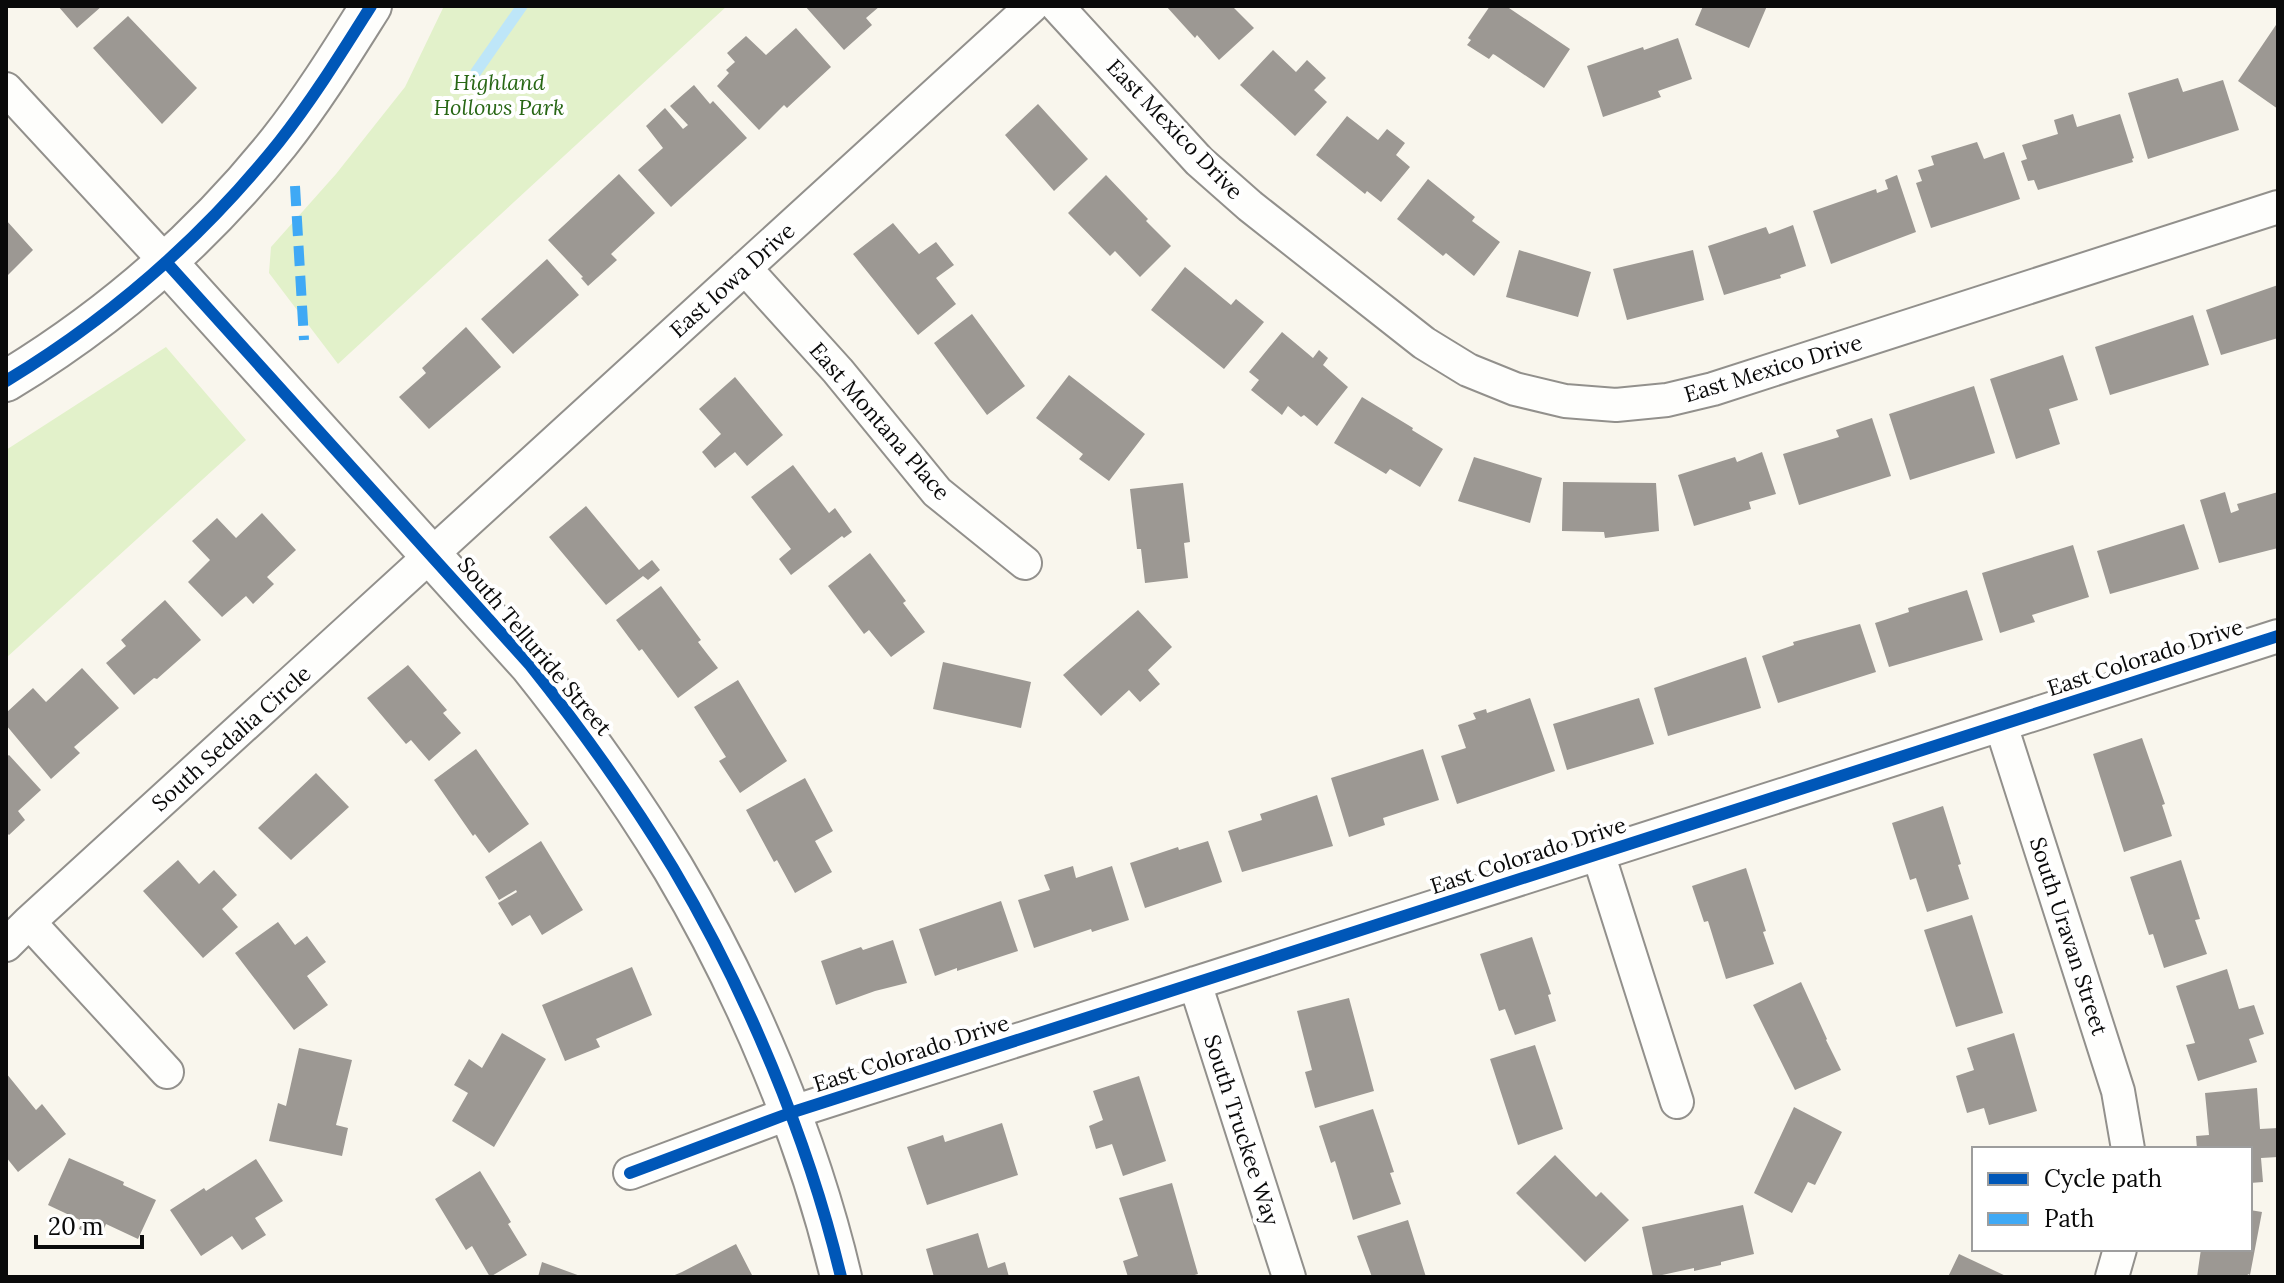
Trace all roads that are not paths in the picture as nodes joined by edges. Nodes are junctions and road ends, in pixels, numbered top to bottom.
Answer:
1 (371, 6) edge
2 (1032, 6) edge
3 (1057, 6) edge
4 (6, 89) edge
5 (2278, 207) edge
6 (166, 262) junction
7 (745, 268) junction
8 (6, 381) edge
9 (432, 554) junction
10 (1025, 563) dead end
11 (2278, 636) edge
12 (2001, 725) junction
13 (1598, 853) junction
14 (29, 922) junction
15 (6, 945) edge
16 (1195, 983) junction
17 (167, 1072) dead end
18 (1677, 1102) dead end
19 (790, 1113) junction
20 (2128, 1147) edge
21 (630, 1173) dead end
22 (2119, 1251) edge
23 (841, 1277) edge
24 (1289, 1277) edge
25 (2112, 1277) edge

1 - 6 street
2 - 7 street, East Iowa Drive
3 - 5 street, East Mexico Drive
4 - 6 street
6 - 8 street
6 - 9 street, South Telluride Street
7 - 9 street, East Iowa Drive
7 - 10 street, East Montana Place
9 - 14 street, South Sedalia Circle
9 - 19 street, South Telluride Street
11 - 12 street, East Colorado Drive
12 - 13 street, East Colorado Drive
12 - 20 street, South Uravan Street
13 - 16 street, East Colorado Drive
13 - 18 street, East Colorado Drive
14 - 15 street, South Sedalia Circle
14 - 17 street
16 - 19 street, East Colorado Drive
16 - 24 street, South Truckee Way
19 - 21 street
19 - 23 street, South Telluride Street
22 - 25 street

